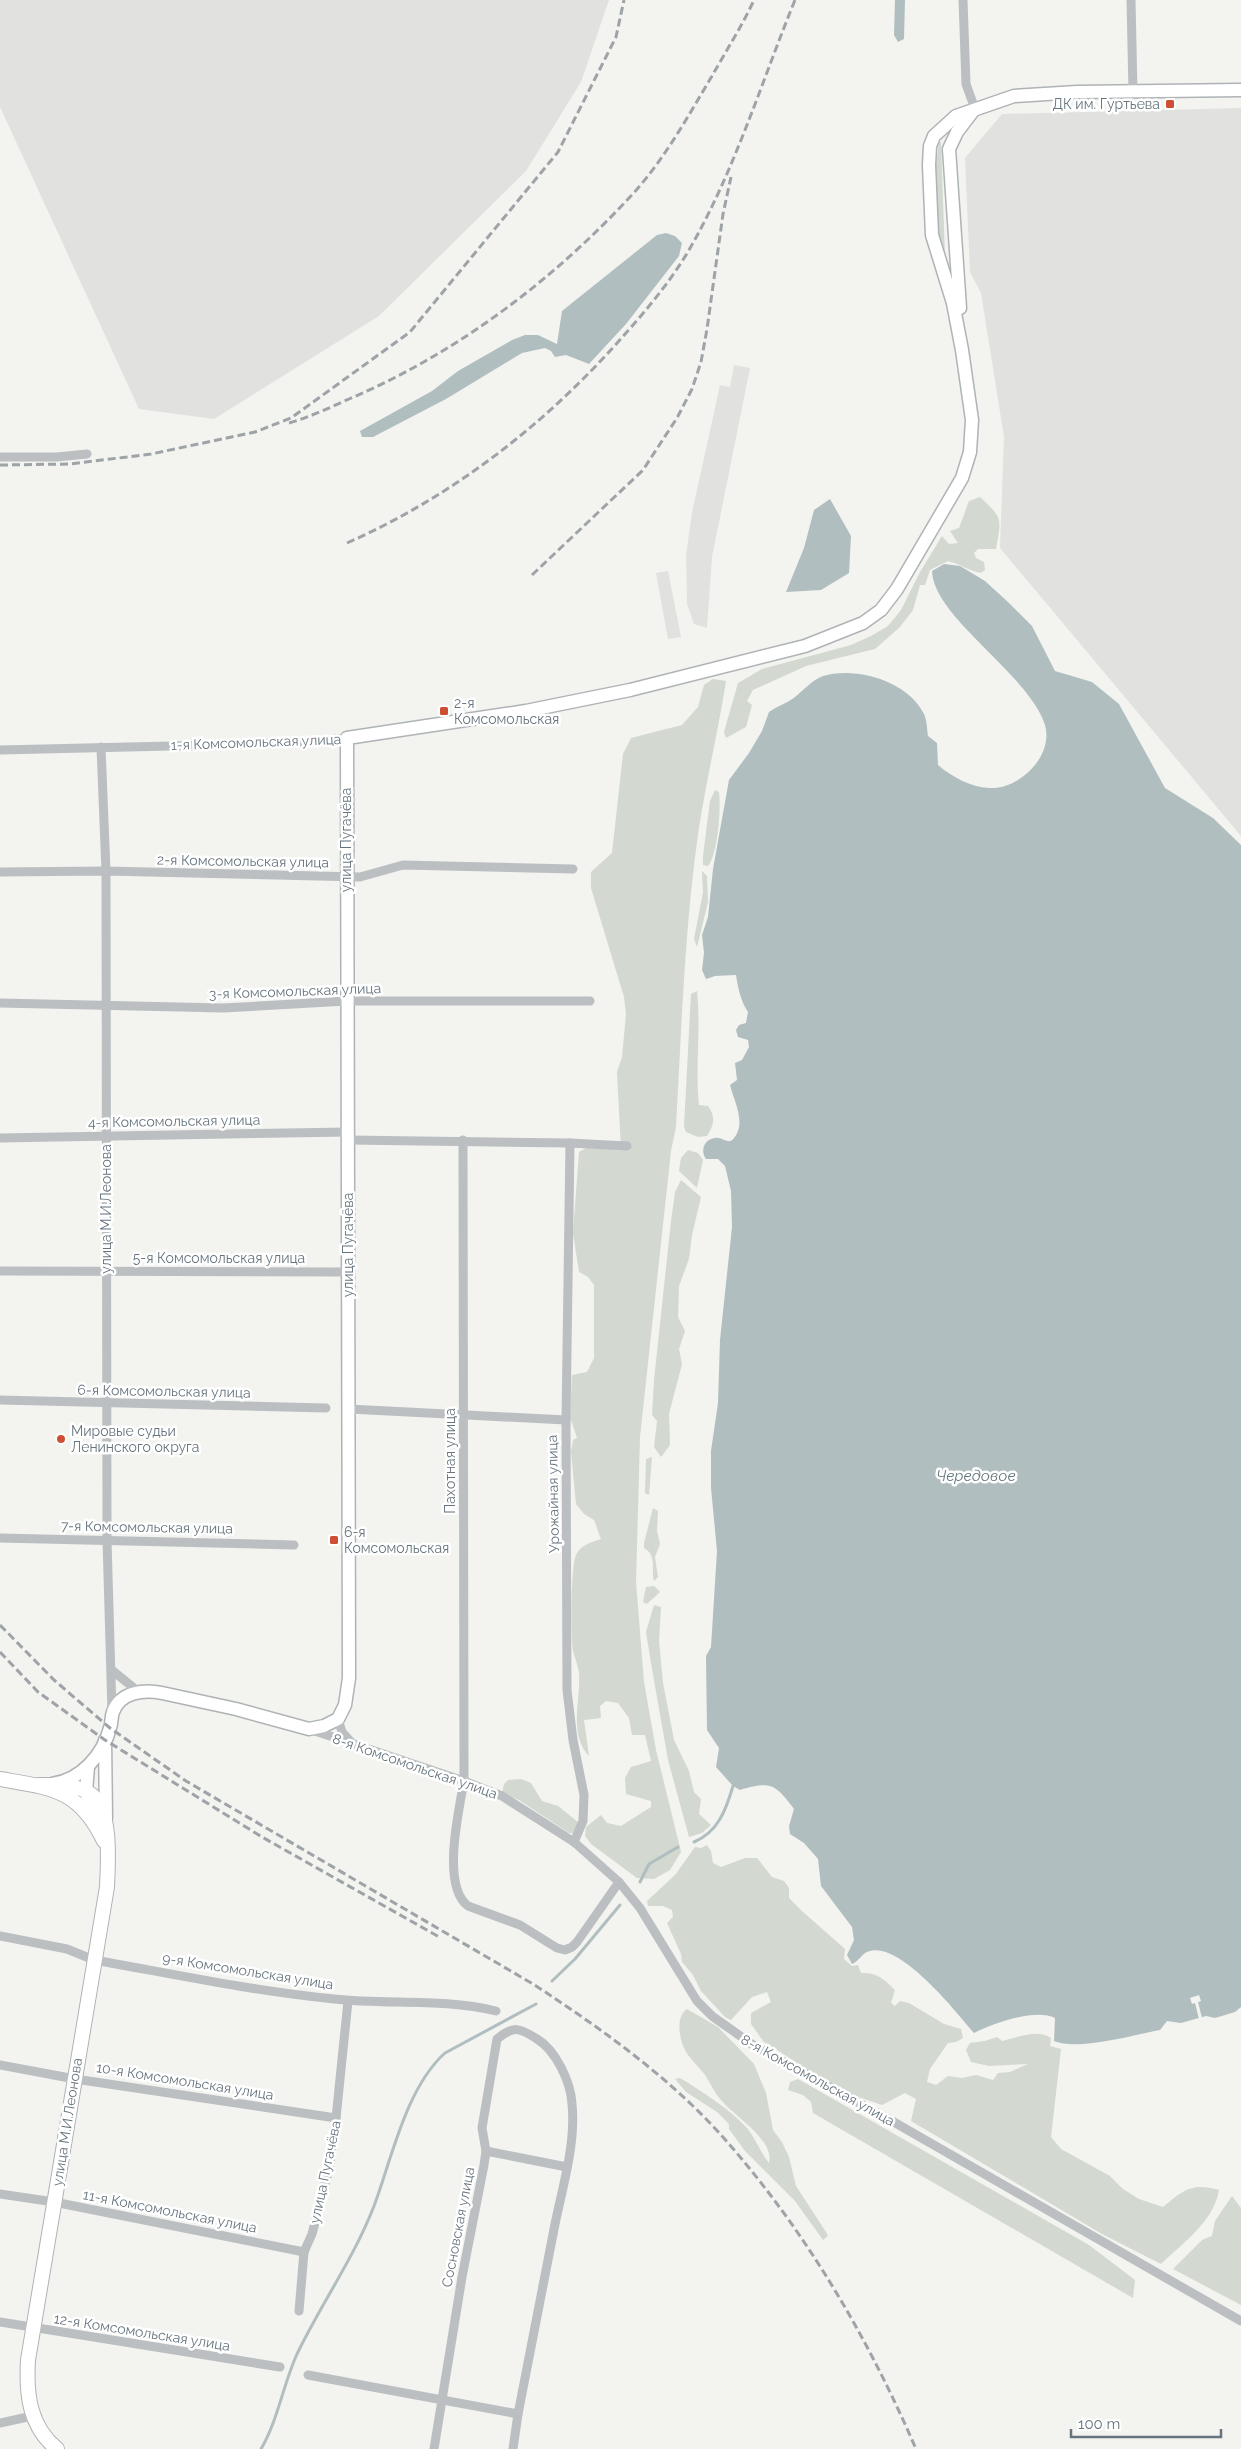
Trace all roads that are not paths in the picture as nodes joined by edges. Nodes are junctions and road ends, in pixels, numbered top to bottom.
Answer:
1 (963, 0) edge
2 (1131, 0) edge
3 (1241, 90) edge
4 (1133, 92) junction
5 (975, 109) junction
6 (962, 350) junction
7 (87, 454) dead end
8 (0, 457) edge
9 (347, 738) junction
10 (101, 747) junction
11 (0, 750) edge
12 (573, 869) dead end
13 (106, 871) junction
14 (0, 872) edge
15 (346, 877) junction
16 (347, 1001) junction
17 (590, 1001) dead end
18 (0, 1003) edge
19 (106, 1006) junction
20 (106, 1136) junction
21 (348, 1136) junction
22 (0, 1138) edge
23 (463, 1140) junction
24 (570, 1143) junction
25 (627, 1146) dead end
26 (0, 1271) edge
27 (106, 1272) junction
28 (348, 1272) junction
29 (0, 1400) edge
30 (106, 1403) junction
31 (326, 1408) dead end
32 (349, 1409) junction
33 (464, 1416) junction
34 (566, 1420) junction
35 (0, 1538) edge
36 (107, 1540) junction
37 (294, 1544) dead end
38 (112, 1671) junction
39 (140, 1693) junction
40 (112, 1712) junction
41 (338, 1719) junction
42 (110, 1728) junction
43 (309, 1729) junction
44 (105, 1740) junction
45 (351, 1742) junction
46 (88, 1768) junction
47 (0, 1779) edge
48 (104, 1780) junction
49 (464, 1781) junction
50 (39, 1785) junction
51 (57, 1790) junction
52 (86, 1792) junction
53 (100, 1821) junction
54 (574, 1842) junction
55 (619, 1882) junction
56 (0, 1936) edge
57 (94, 1960) junction
58 (348, 2001) junction
59 (496, 2011) dead end
60 (0, 2065) edge
61 (75, 2079) junction
62 (336, 2118) junction
63 (486, 2151) junction
64 (567, 2167) junction
65 (0, 2194) edge
66 (54, 2202) junction
67 (304, 2252) junction
68 (299, 2311) dead end
69 (1241, 2321) edge
70 (0, 2322) edge
71 (33, 2328) junction
72 (280, 2367) dead end
73 (308, 2375) dead end
74 (442, 2401) junction
75 (518, 2414) junction
76 (32, 2416) junction
77 (0, 2423) edge
78 (57, 2449) edge
79 (434, 2449) edge
80 (513, 2449) edge

1 - 5 street
2 - 4 street
3 - 4 main road
4 - 5 main road
5 - 6 main road
5 - 6 main road
6 - 9 main road, 1-я Комсомольская улица
7 - 8 street
9 - 10 street, 1-я Комсомольская улица
9 - 15 main road, улица Пугачёва
10 - 11 street, 1-я Комсомольская улица
10 - 13 street, улица М.И.Леонова
12 - 15 street, 2-я Комсомольская улица
13 - 14 street, 2-я Комсомольская улица
13 - 15 street, 2-я Комсомольская улица
13 - 19 street, улица М.И.Леонова
15 - 16 main road, улица Пугачёва
16 - 17 street, 3-я Комсомольская улица
16 - 19 street, 3-я Комсомольская улица
16 - 21 main road, улица Пугачёва
18 - 19 street, 3-я Комсомольская улица
19 - 20 street, улица М.И.Леонова
20 - 21 street, 4-я Комсомольская улица
20 - 22 street, 4-я Комсомольская улица
20 - 27 street, улица М.И.Леонова
21 - 23 street, 4-я Комсомольская улица
21 - 28 main road, улица Пугачёва
23 - 24 street, 4-я Комсомольская улица
23 - 33 street, Пахотная улица
24 - 25 street, 4-я Комсомольская улица
24 - 34 street, Урожайная улица
26 - 27 street, 5-я Комсомольская улица
27 - 28 street, 5-я Комсомольская улица
27 - 30 street, улица М.И.Леонова
28 - 32 main road, улица Пугачёва
29 - 30 street, 6-я Комсомольская улица
30 - 31 street, 6-я Комсомольская улица
30 - 36 street, улица М.И.Леонова
32 - 33 street
32 - 41 main road, улица Пугачёва
33 - 34 street
33 - 49 street, Пахотная улица
34 - 54 street, Урожайная улица
35 - 36 street, 7-я Комсомольская улица
36 - 37 street, 7-я Комсомольская улица
36 - 38 street, улица М.И.Леонова
38 - 39 street
38 - 40 street, улица М.И.Леонова
39 - 40 main road, 8-я Комсомольская улица
39 - 42 main road
39 - 43 main road, 8-я Комсомольская улица
40 - 42 main road, улица М.И.Леонова
41 - 43 main road
41 - 45 street
42 - 44 main road, улица М.И.Леонова
43 - 45 street, 8-я Комсомольская улица
44 - 46 main road
44 - 48 main road
45 - 49 street, 8-я Комсомольская улица
46 - 50 main road
46 - 52 main road
47 - 50 main road
48 - 52 main road
48 - 53 main road
49 - 54 street, 8-я Комсомольская улица
49 - 55 street, Пахотная улица
50 - 51 main road
50 - 52 main road
51 - 52 main road
51 - 53 main road
52 - 53 main road
53 - 57 main road, улица М.И.Леонова
54 - 55 street, 8-я Комсомольская улица
55 - 69 street, 8-я Комсомольская улица
56 - 57 street, 9-я Комсомольская улица
57 - 58 street, 9-я Комсомольская улица
57 - 61 main road, улица М.И.Леонова
58 - 59 street, 9-я Комсомольская улица
58 - 62 street, улица Пугачёва
60 - 61 street, 10-я Комсомольская улица
61 - 62 street, 10-я Комсомольская улица
61 - 66 main road, улица М.И.Леонова
62 - 67 street, улица Пугачёва
63 - 64 street
63 - 64 street, Сосновская улица
63 - 74 street, Сосновская улица
64 - 75 street
65 - 66 street, 11-я Комсомольская улица
66 - 67 street, 11-я Комсомольская улица
66 - 71 main road, улица М.И.Леонова
67 - 68 street, улица Пугачёва
70 - 71 street, 12-я Комсомольская улица
71 - 72 street, 12-я Комсомольская улица
71 - 76 main road, улица М.И.Леонова
73 - 74 street
74 - 75 street
74 - 79 street, Сосновская улица
75 - 80 street
76 - 77 street
76 - 78 main road

